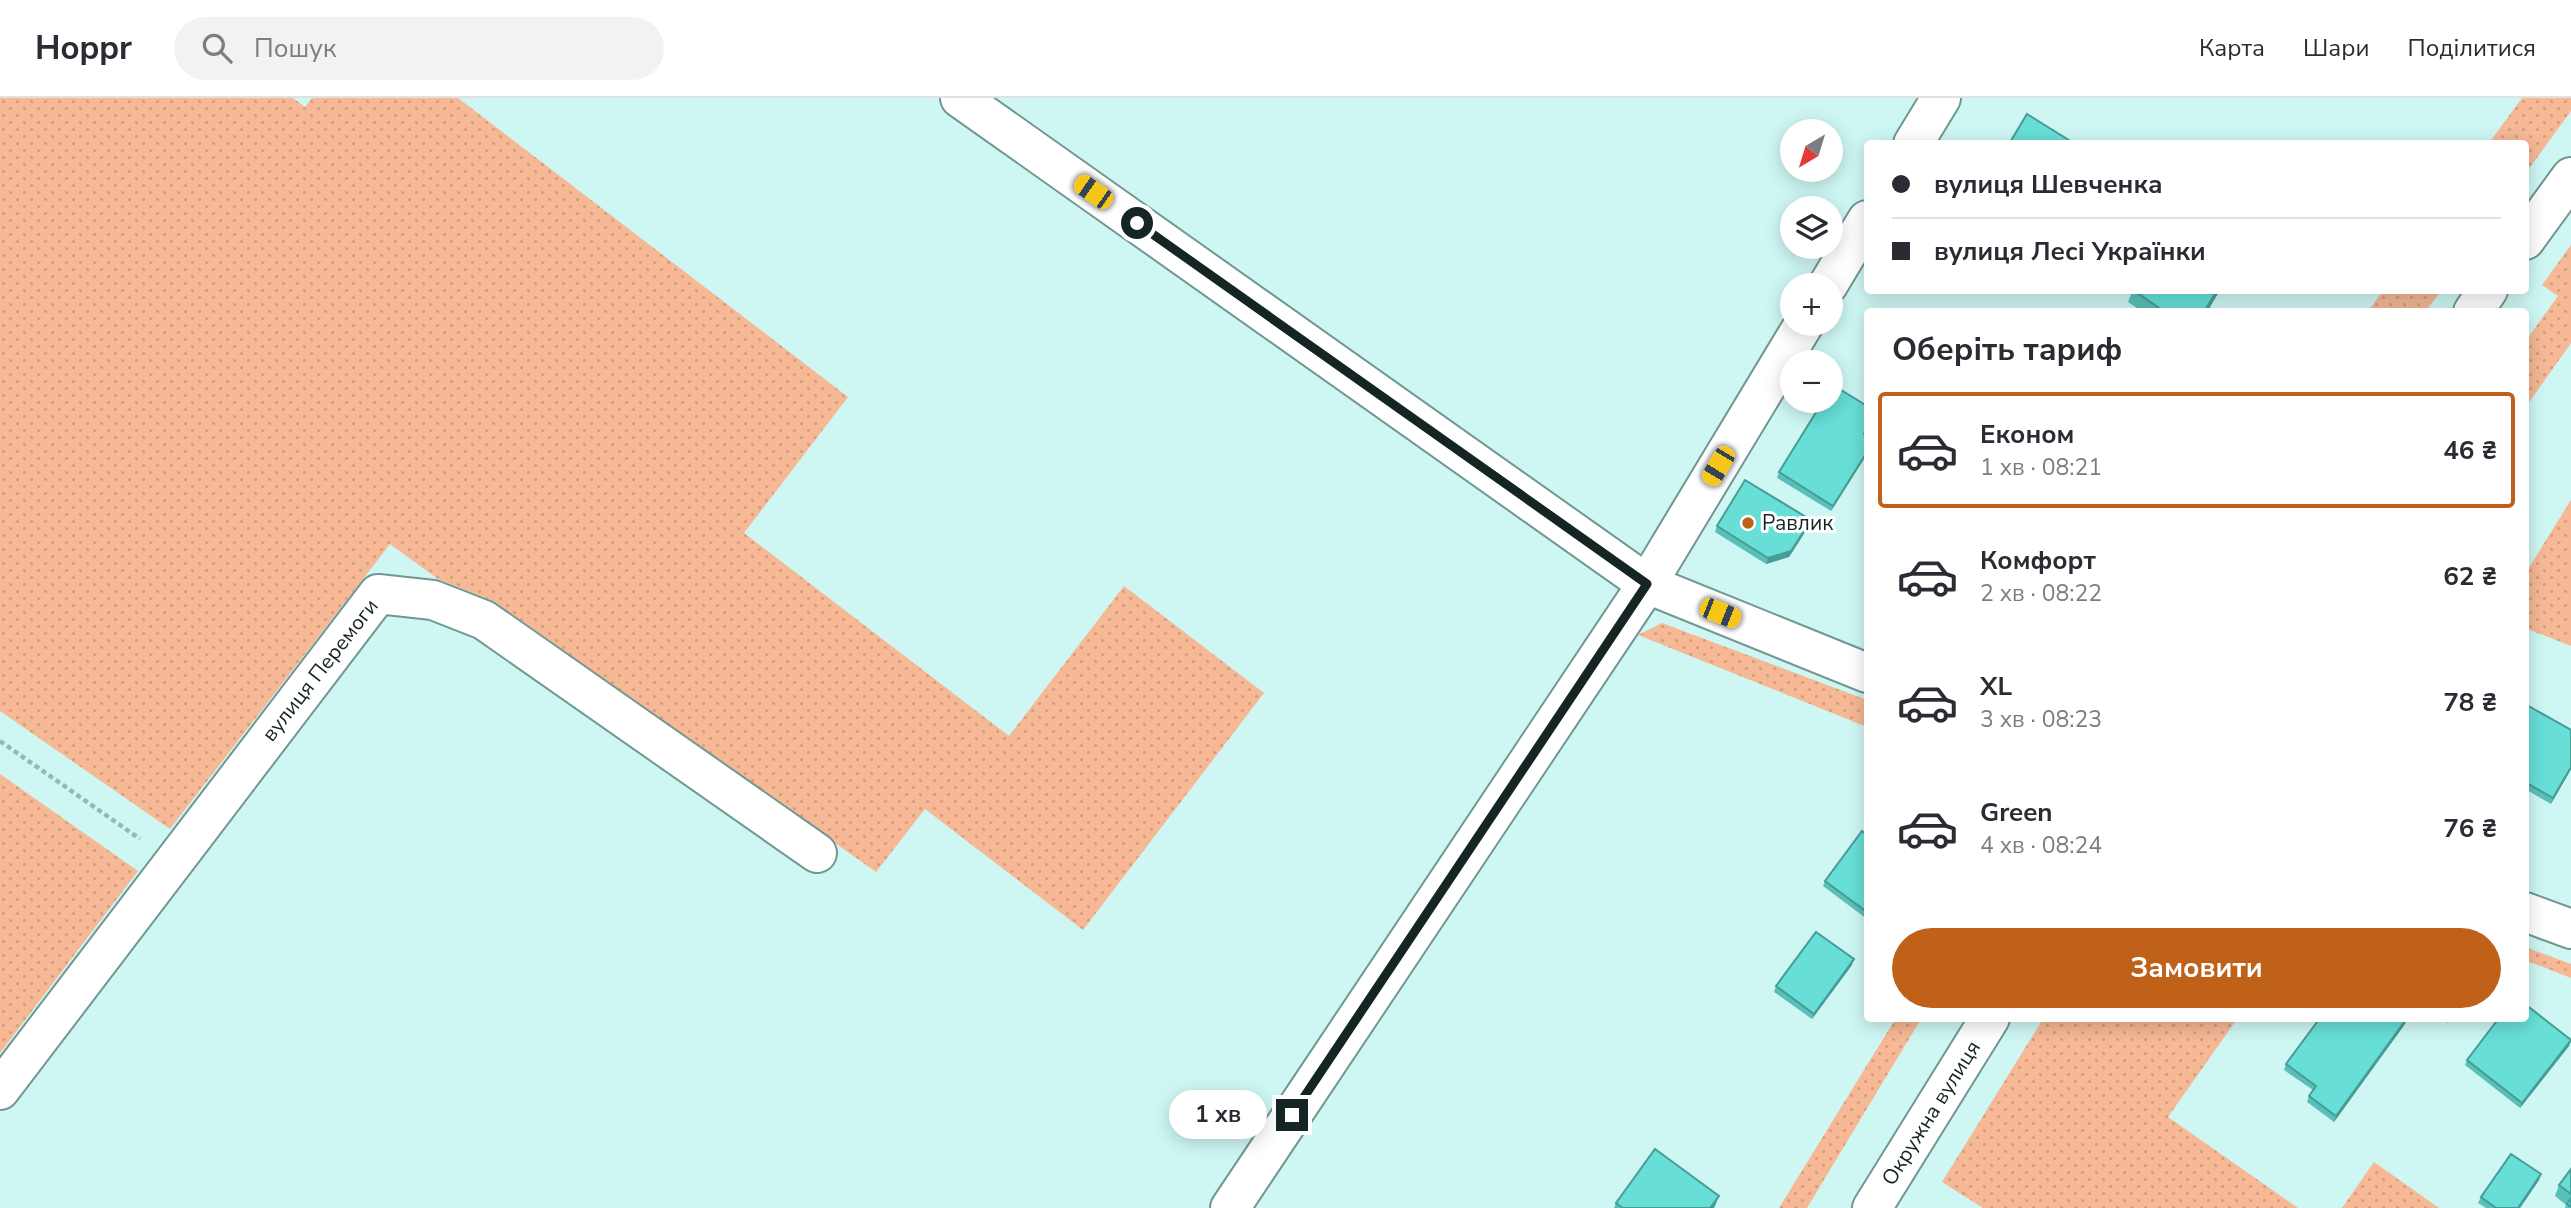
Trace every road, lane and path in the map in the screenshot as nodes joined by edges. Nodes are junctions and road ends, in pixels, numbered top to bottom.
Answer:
1 (960, 98) edge
2 (1941, 98) edge
3 (1915, 140) edge
4 (2571, 177) edge
5 (1864, 225) edge
6 (2529, 235) edge
7 (1835, 273) edge
8 (1797, 336) edge
9 (1647, 584) junction
10 (1864, 672) edge
11 (0, 741) edge
12 (817, 853) dead end
13 (172, 861) junction
14 (2529, 913) edge
15 (2571, 929) edge
16 (1988, 1022) edge
17 (0, 1090) edge
18 (1230, 1208) edge
19 (1872, 1208) edge

1 - 9 main road
2 - 3 main road
4 - 6 main road
5 - 7 main road
8 - 9 main road
9 - 10 main road
9 - 18 main road
11 - 13 path
12 - 13 main road, вулиця Перемоги
13 - 17 main road, вулиця Перемоги
14 - 15 main road
16 - 19 main road, Окружна вулиця

